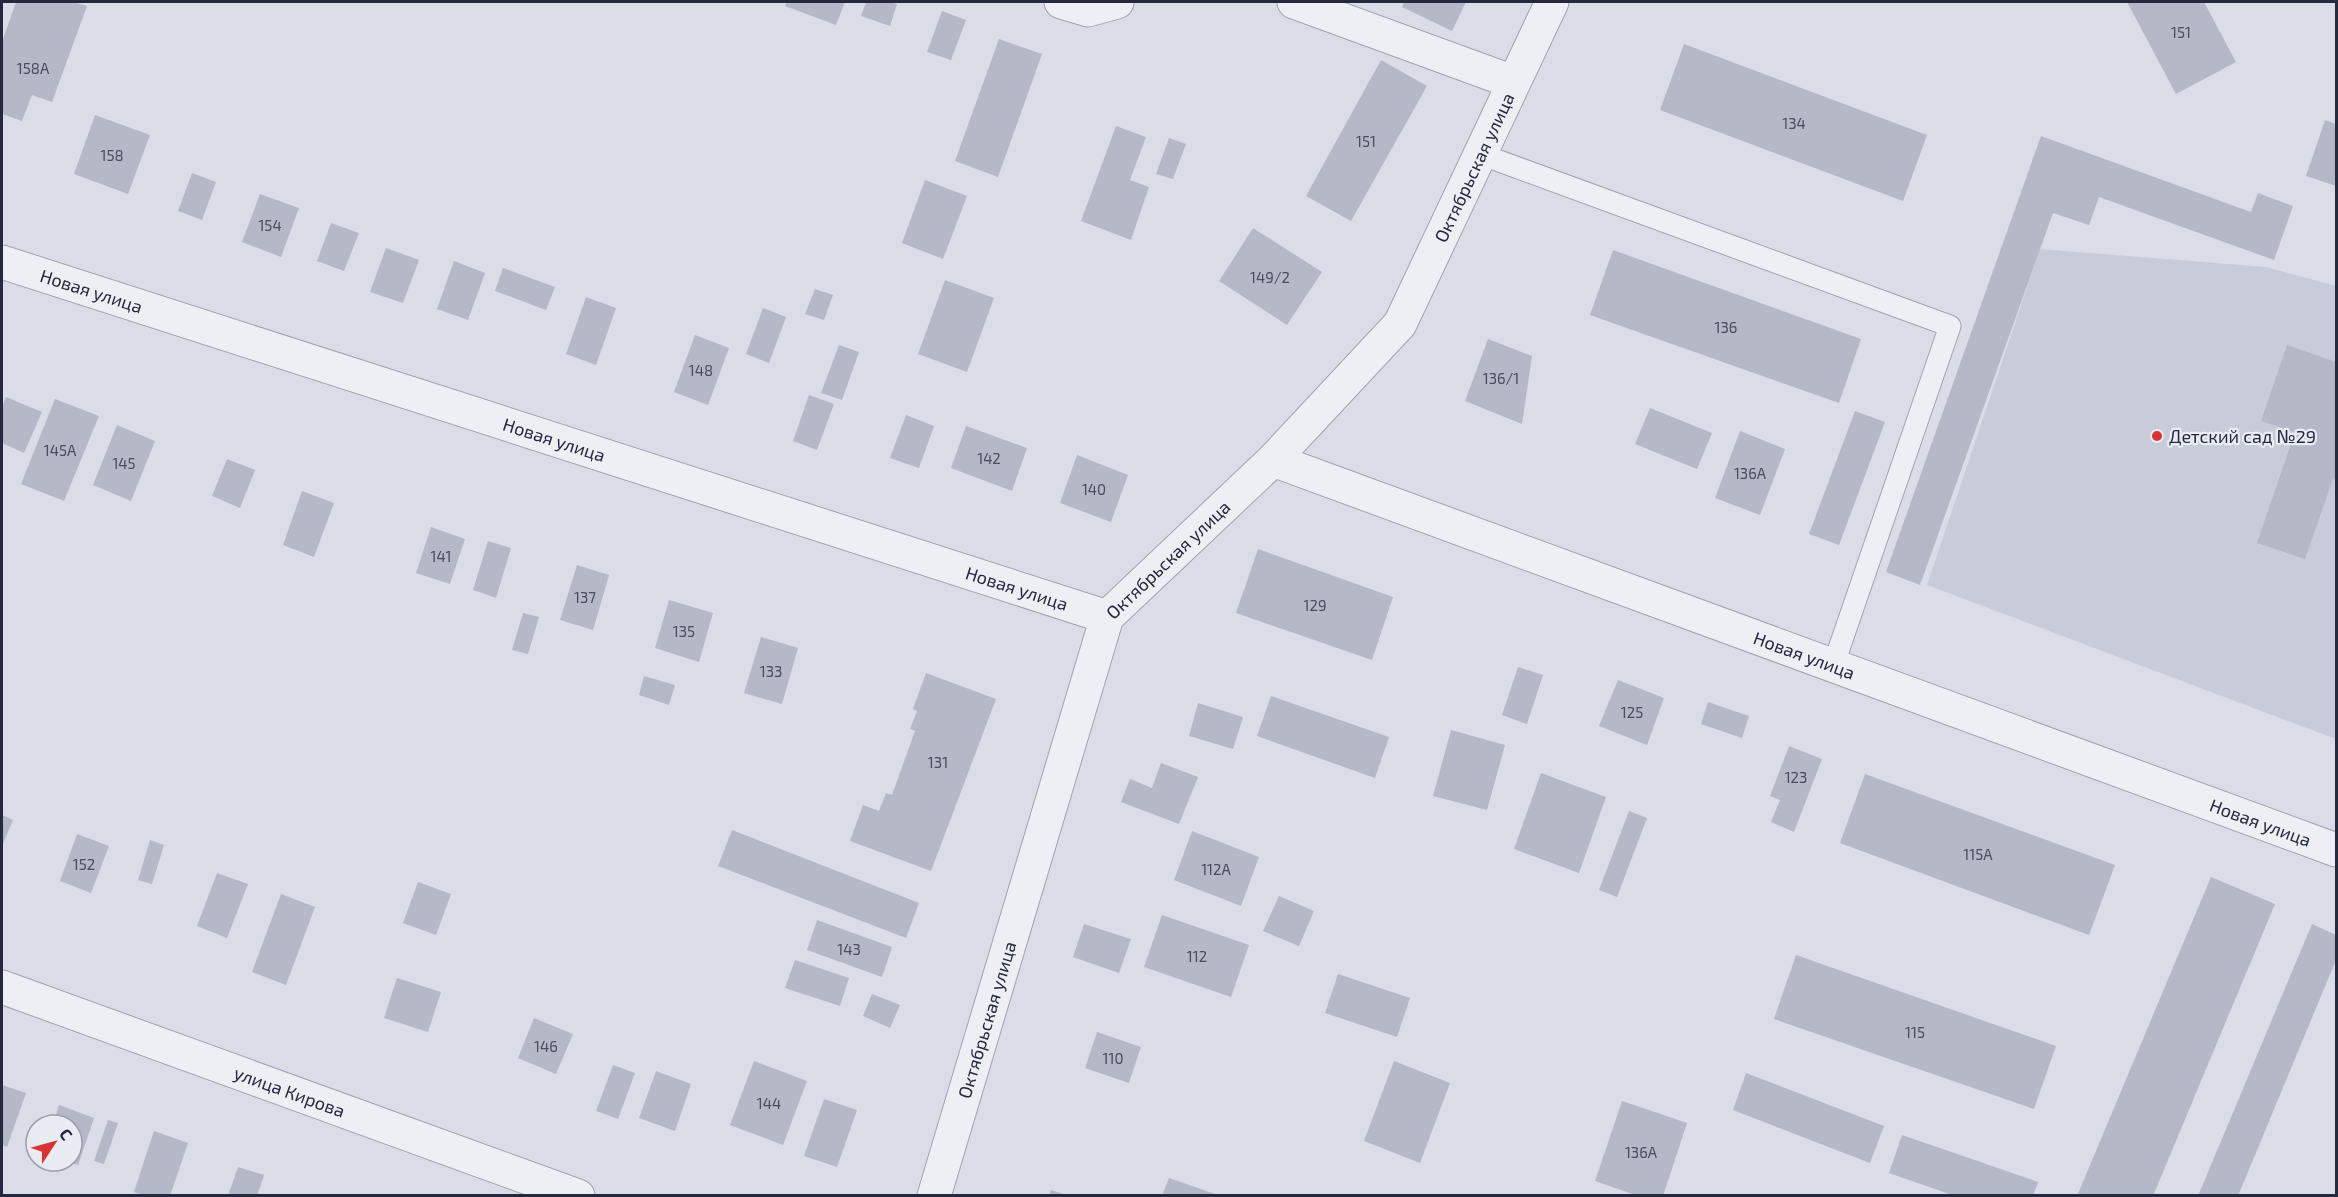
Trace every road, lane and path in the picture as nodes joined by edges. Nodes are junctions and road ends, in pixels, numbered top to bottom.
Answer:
1 (1061, 2) edge
2 (1117, 2) edge
3 (1294, 2) edge
4 (1552, 2) edge
5 (1514, 82) junction
6 (1480, 154) junction
7 (2, 262) edge
8 (1273, 460) junction
9 (1107, 617) junction
10 (1833, 666) junction
11 (2337, 850) edge
12 (2, 987) edge
13 (578, 1196) edge
14 (934, 1196) edge

1 - 2 street
3 - 5 street
4 - 5 street, Октябрьская улица
5 - 6 street, Октябрьская улица
6 - 8 street, Октябрьская улица
6 - 10 lane
7 - 9 street, Новая улица
8 - 9 street, Октябрьская улица
8 - 10 street, Новая улица
9 - 14 street, Октябрьская улица
10 - 11 street, Новая улица
12 - 13 street, улица Кирова

